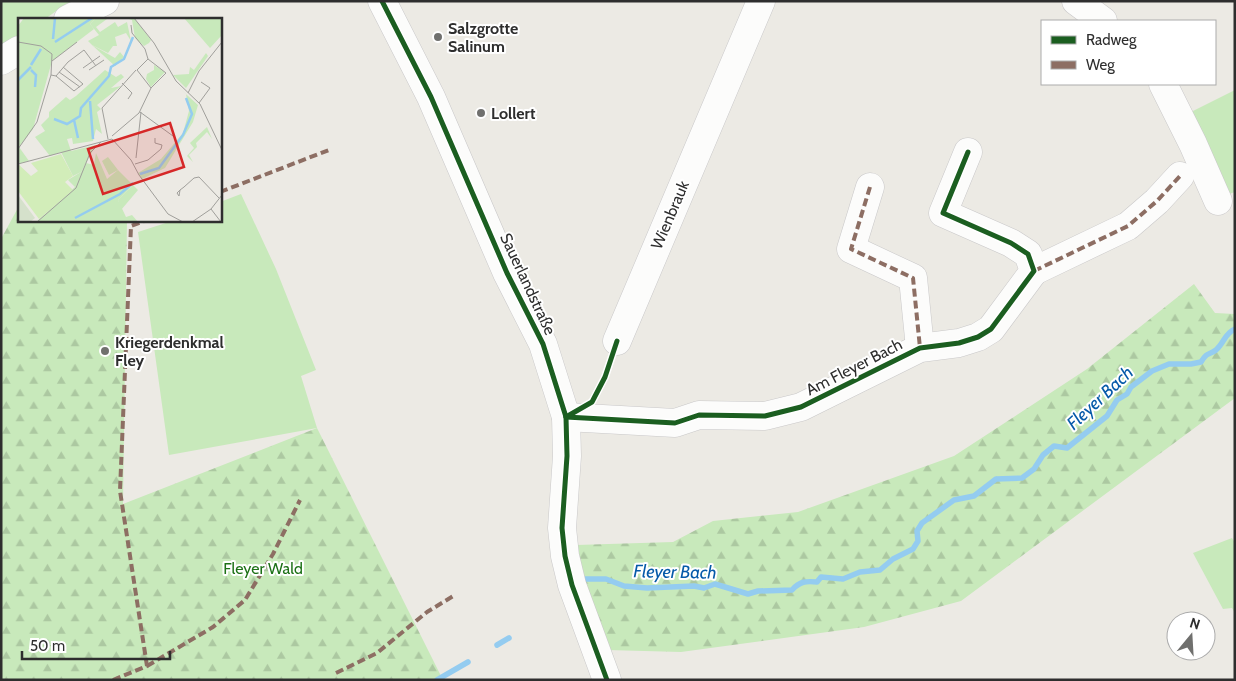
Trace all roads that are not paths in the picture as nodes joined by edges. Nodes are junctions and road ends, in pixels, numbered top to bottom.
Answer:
1 (105, 1) edge
2 (382, 1) edge
3 (761, 1) edge
4 (1076, 1) edge
5 (70, 18) edge
6 (1102, 20) edge
7 (18, 51) edge
8 (1, 61) edge
9 (1164, 85) edge
10 (968, 152) dead end
11 (1180, 176) dead end
12 (870, 187) dead end
13 (1218, 201) dead end
14 (1034, 270) junction
15 (617, 341) dead end
16 (920, 348) junction
17 (566, 418) junction
18 (607, 680) edge

1 - 5 street
2 - 17 street, Sauerlandstraße
3 - 15 street, Wienbrauk
4 - 6 street
7 - 8 street
9 - 13 street
10 - 14 street
11 - 14 street, Am Fleyer Bach
12 - 16 street, Am Fleyer Bach
14 - 16 street, Am Fleyer Bach
16 - 17 street, Am Fleyer Bach
17 - 18 street, Sauerlandstraße

